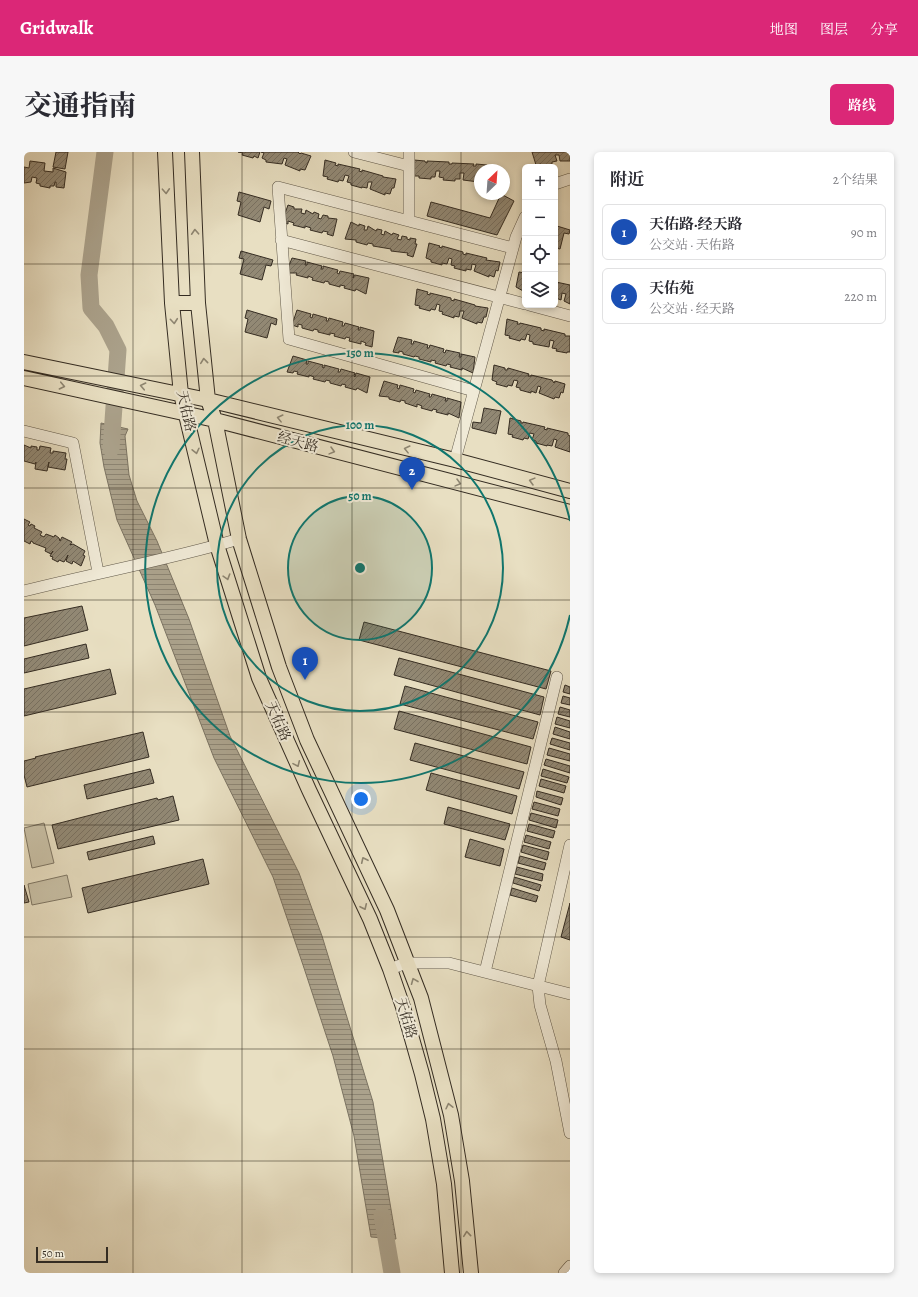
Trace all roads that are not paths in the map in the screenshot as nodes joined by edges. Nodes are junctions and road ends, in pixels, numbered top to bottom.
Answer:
1 (165, 152) edge
2 (192, 152) edge
3 (354, 152) edge
4 (409, 152) edge
5 (409, 166) junction
6 (570, 179) edge
7 (558, 183) edge
8 (409, 221) junction
9 (522, 225) edge
10 (281, 240) junction
11 (513, 248) junction
12 (500, 297) junction
13 (172, 303) junction
14 (198, 303) junction
15 (522, 303) edge
16 (540, 308) edge
17 (570, 316) edge
18 (24, 362) edge
19 (24, 378) edge
20 (474, 391) junction
21 (181, 394) junction
22 (208, 400) junction
23 (186, 413) junction
24 (215, 420) junction
25 (24, 431) edge
26 (455, 460) junction
27 (570, 491) edge
28 (570, 512) edge
29 (239, 539) junction
30 (218, 545) junction
31 (98, 572) junction
32 (24, 592) edge
33 (557, 677) dead end
34 (570, 845) edge
35 (406, 963) junction
36 (390, 969) junction
37 (485, 972) junction
38 (538, 986) junction
39 (570, 994) edge
40 (570, 1133) edge
41 (570, 1266) edge
42 (452, 1273) edge
43 (471, 1273) edge
44 (564, 1273) edge

1 -> 13 main road, 天佑路
14 -> 2 main road, 天佑路
3 - 5 street
4 - 5 street
5 - 8 street
6 - 7 street
8 - 10 street
8 - 11 street
9 - 11 street
10 - 12 street
10 - 20 street
11 - 12 street
12 - 15 street
12 - 20 street
13 - 14 main road
13 -> 21 main road, 天佑路
22 -> 14 main road, 天佑路
16 - 17 street
21 -> 18 main road, 经天路
19 -> 23 main road, 经天路
20 - 26 street
21 - 22 main road, 经天路
21 - 23 main road, 天佑路
22 - 24 main road, 天佑路
26 -> 22 main road, 经天路
23 - 24 main road, 经天路
23 -> 30 main road, 天佑路
24 -> 28 main road, 经天路
24 - 29 main road, 天佑路
25 - 31 street
27 -> 26 main road, 经天路
29 - 30 street
35 -> 29 main road, 天佑路
30 - 31 street
30 -> 36 main road, 天佑路
31 - 32 street
33 - 37 street
34 - 38 street
35 - 36 street
35 - 37 street
43 -> 35 main road, 天佑路
36 - 42 main road, 天佑路
37 - 38 street
38 - 39 street
38 - 40 street
41 - 44 street

